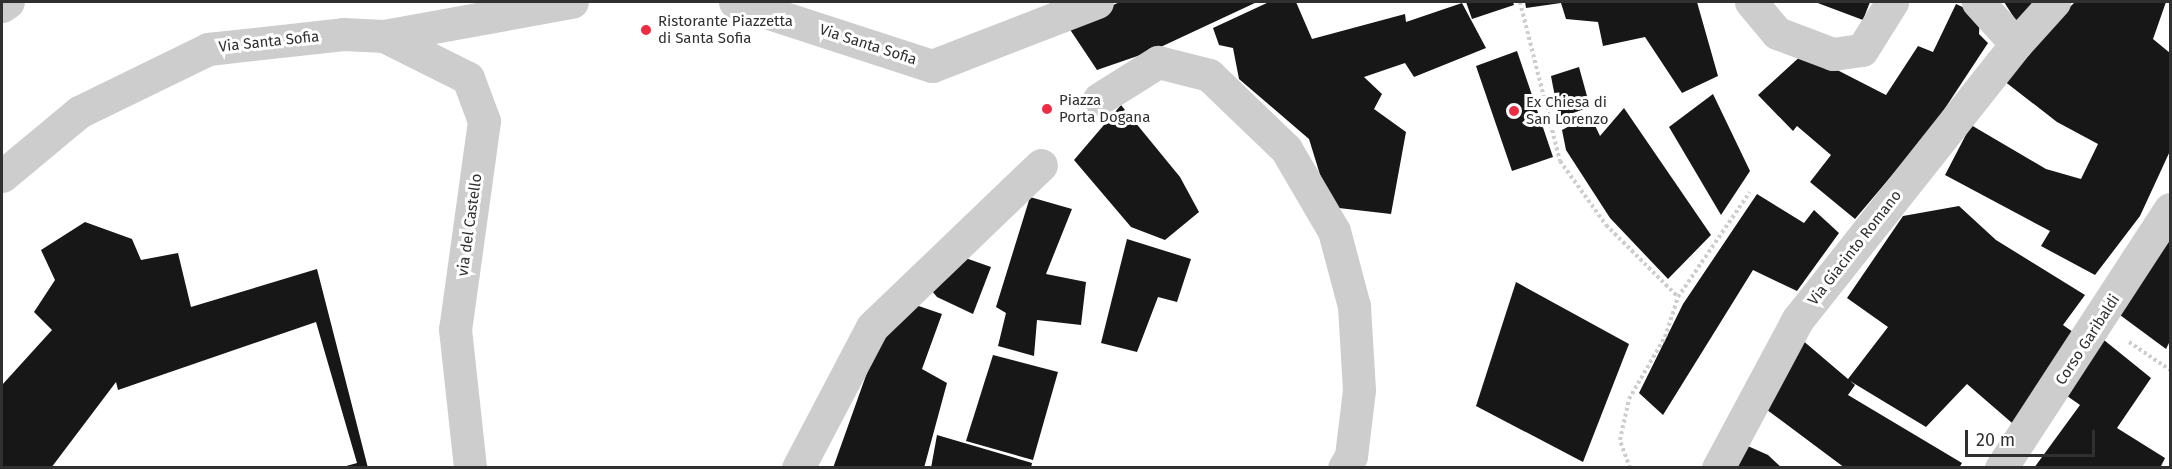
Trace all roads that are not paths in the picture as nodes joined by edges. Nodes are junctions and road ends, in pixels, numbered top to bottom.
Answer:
1 (8, 2) edge
2 (572, 2) edge
3 (735, 2) edge
4 (1097, 2) edge
5 (1751, 2) edge
6 (1892, 2) edge
7 (1978, 2) edge
8 (2054, 2) edge
9 (2, 6) edge
10 (384, 36) junction
11 (2016, 44) junction
12 (1099, 99) dead end
13 (1041, 165) dead end
14 (2, 176) edge
15 (2170, 209) edge
16 (1718, 467) edge
17 (470, 468) edge
18 (798, 468) edge
19 (1344, 468) edge
20 (2001, 468) edge

1 - 9 street
2 - 10 street, Via Santa Sofia
3 - 4 street, Via Santa Sofia
5 - 6 street
7 - 11 street
8 - 11 street, Via Giacinto Romano
10 - 14 street, Via Santa Sofia
10 - 17 street, via del Castello
11 - 16 street, Via Giacinto Romano
12 - 19 street
13 - 18 street
15 - 20 street, Corso Garibaldi

